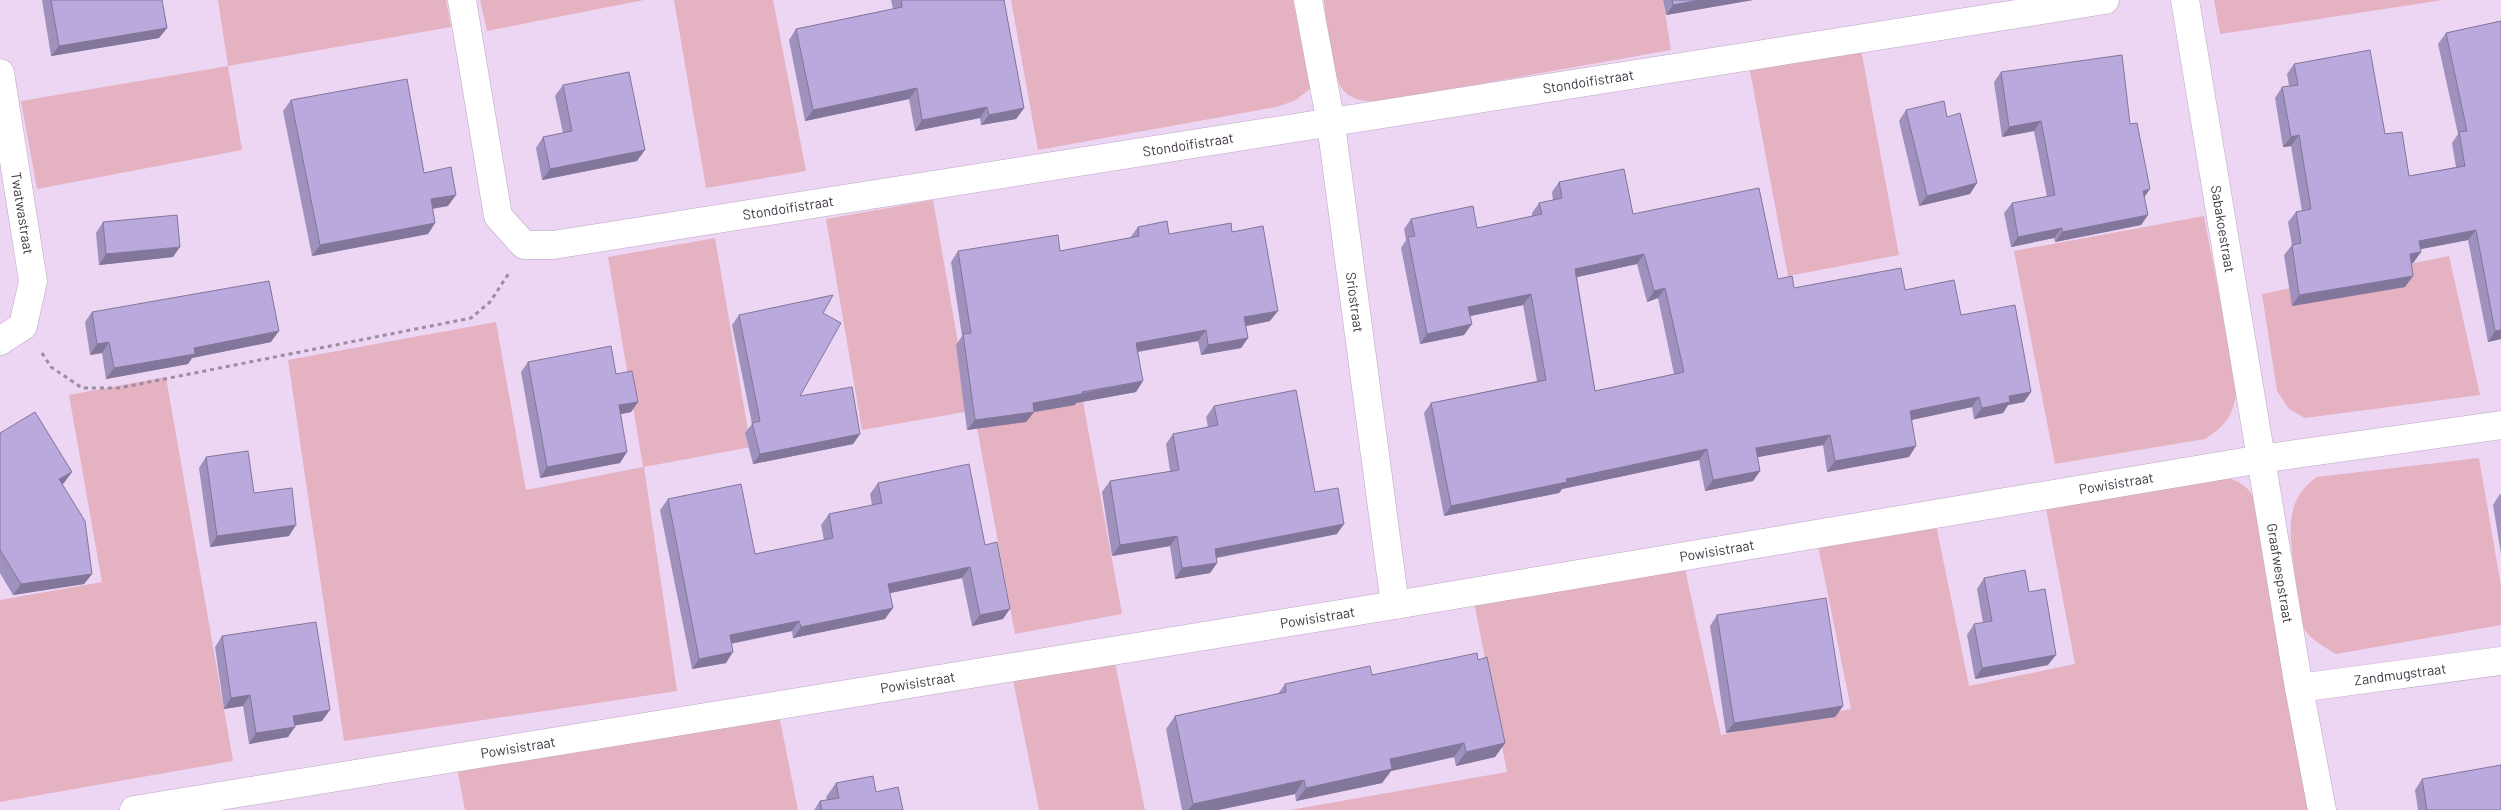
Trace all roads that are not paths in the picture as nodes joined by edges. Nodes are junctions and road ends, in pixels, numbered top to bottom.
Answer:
1 (462, 0) edge
2 (1308, 0) edge
3 (2105, 0) edge
4 (2184, 0) edge
5 (0, 73) edge
6 (1330, 124) junction
7 (0, 341) edge
8 (2501, 425) edge
9 (2261, 459) junction
10 (1395, 605) junction
11 (2501, 661) edge
12 (2299, 688) junction
13 (177, 806) edge
14 (134, 810) edge
15 (2322, 810) edge

1 - 6 street, Stondoifistraat
2 - 6 street, Sriostraat
3 - 6 street, Stondoifistraat
4 - 9 street, Sabakoestraat
5 - 7 street, Twatwastraat
6 - 10 street, Sriostraat
8 - 9 street, Powisistraat
9 - 10 street, Powisistraat
9 - 12 street, Graafwespstraat
10 - 13 street, Powisistraat
11 - 12 street, Zandmugstraat
12 - 15 street, Graafwespstraat
13 - 14 street, Powisistraat

